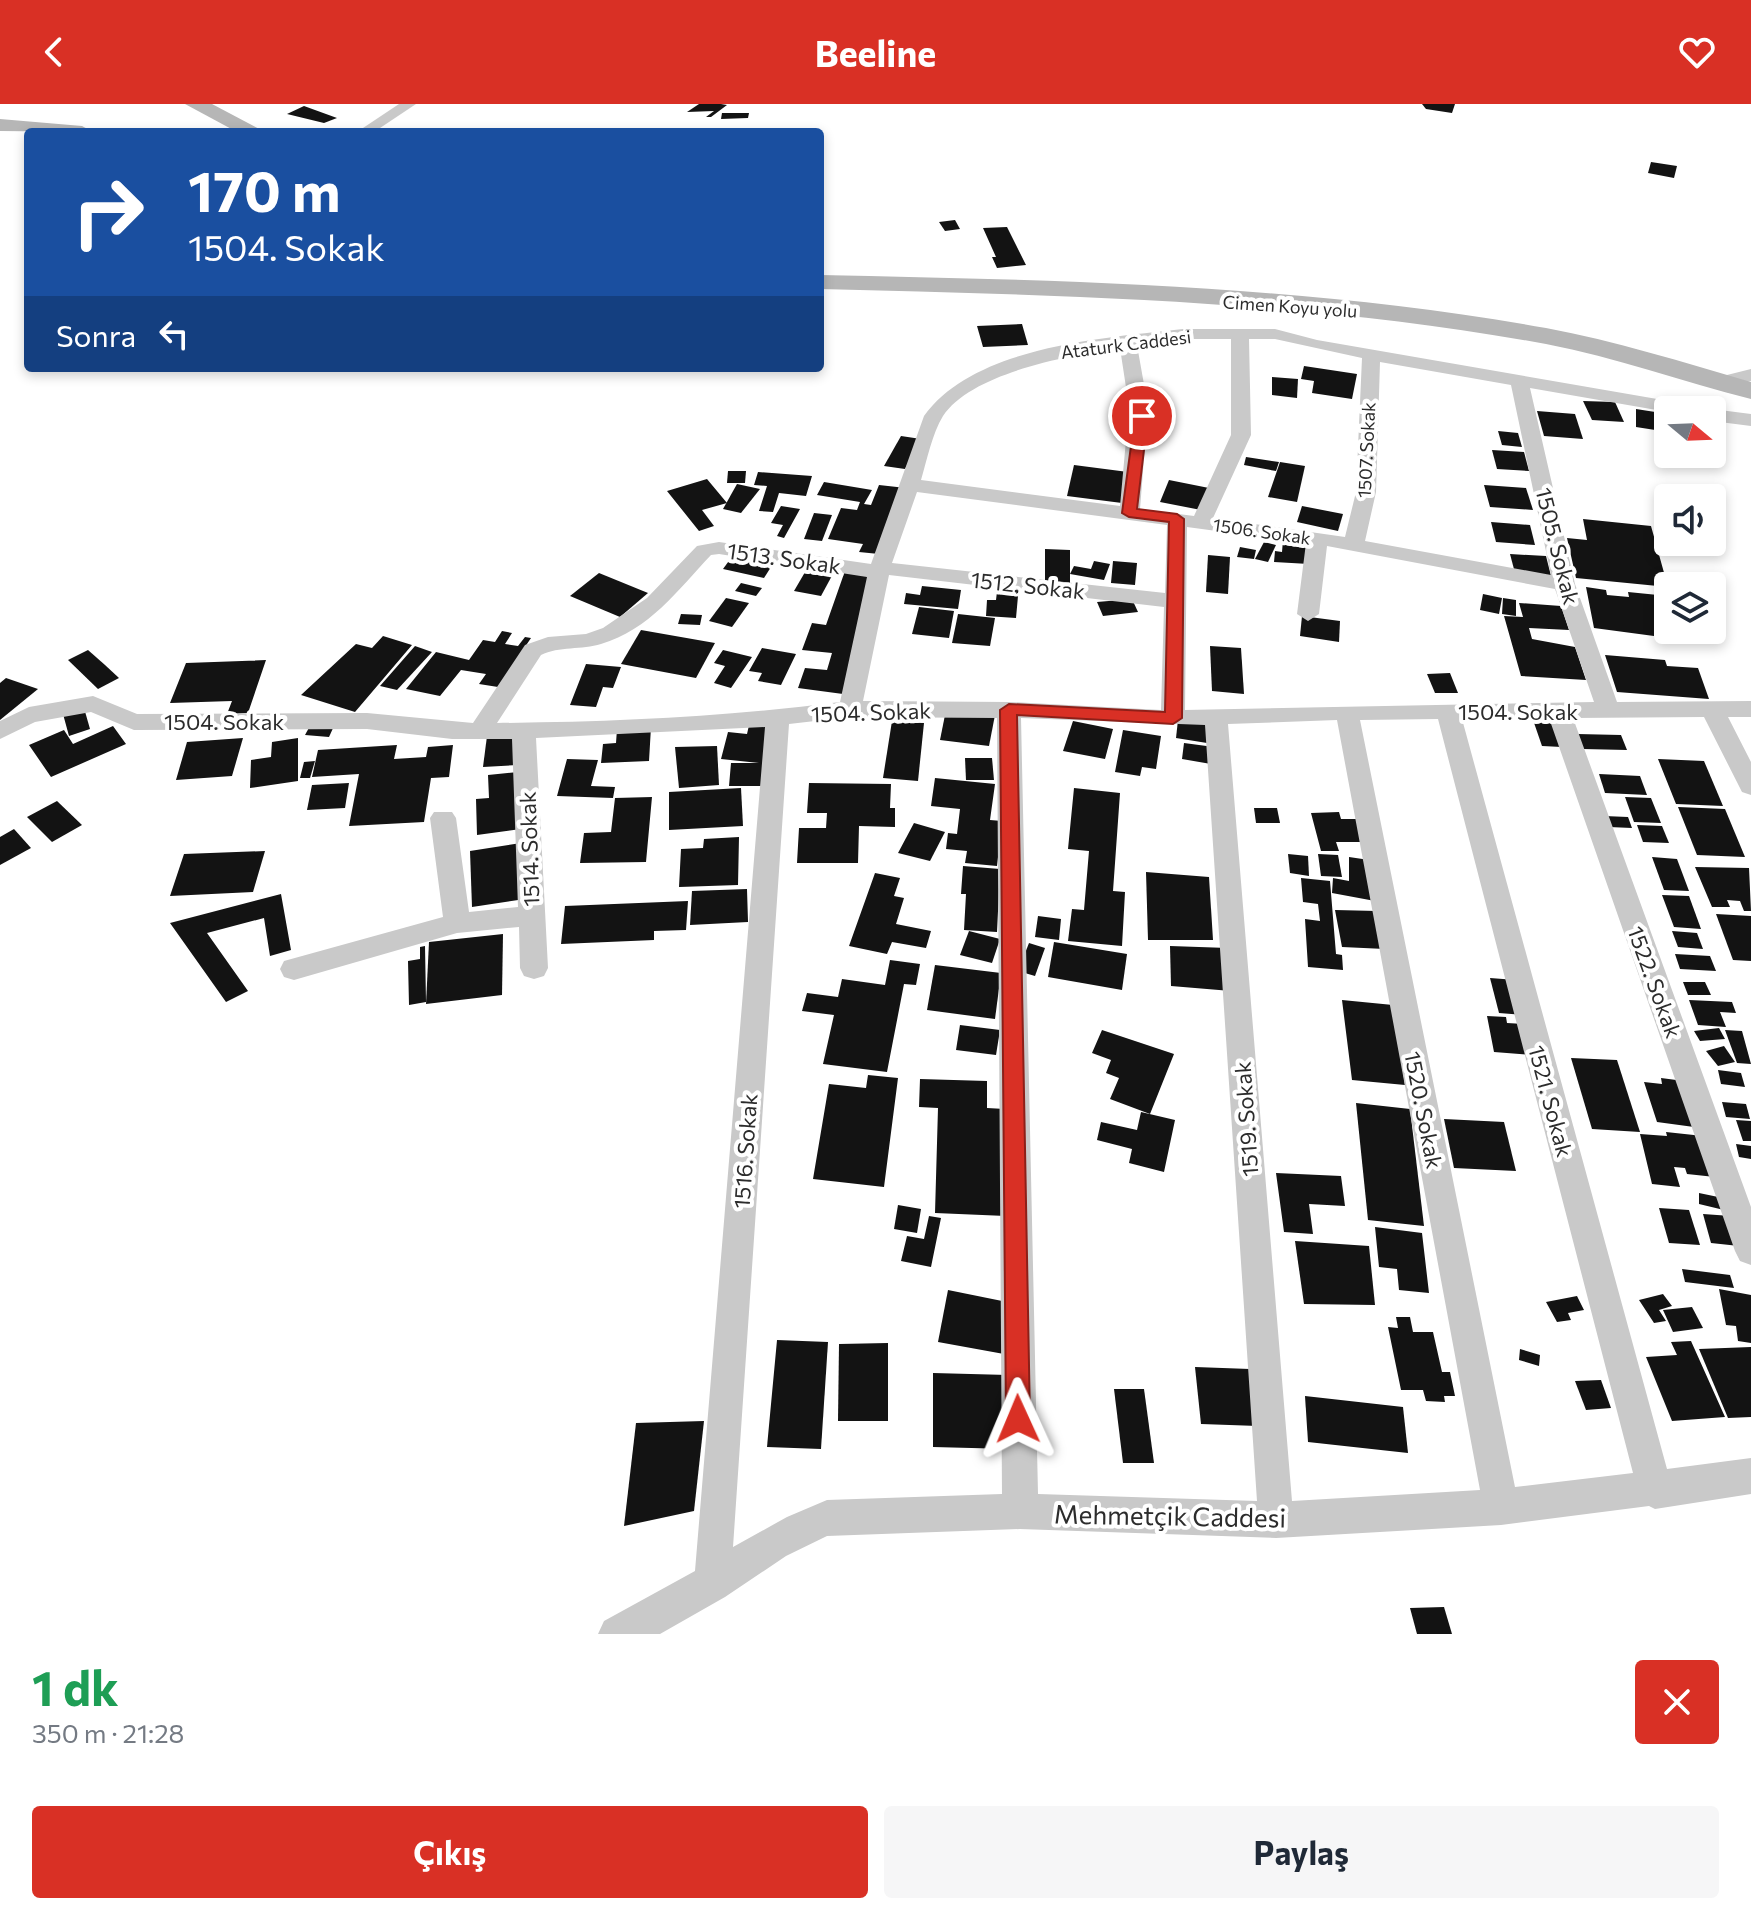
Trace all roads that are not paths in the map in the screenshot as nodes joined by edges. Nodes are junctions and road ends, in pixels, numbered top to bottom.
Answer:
1 (195, 104) edge
2 (409, 104) edge
3 (0, 125) edge
4 (35, 128) edge
5 (246, 128) edge
6 (370, 128) edge
7 (824, 282) edge
8 (1240, 334) junction
9 (1127, 341) junction
10 (1371, 354) junction
11 (1751, 375) edge
12 (1519, 380) junction
13 (1722, 382) junction
14 (1751, 391) edge
15 (1654, 404) edge
16 (1726, 417) edge
17 (1751, 420) edge
18 (909, 485) junction
19 (1129, 513) junction
20 (1177, 519) junction
21 (1201, 523) junction
22 (1317, 538) junction
23 (1354, 545) junction
24 (880, 570) junction
25 (1564, 584) junction
26 (1175, 601) junction
27 (1308, 614) dead end
28 (850, 709) junction
29 (1608, 709) junction
30 (1712, 709) junction
31 (1751, 709) edge
32 (1009, 710) junction
33 (1448, 711) junction
34 (1347, 712) junction
35 (1559, 713) junction
36 (1216, 717) junction
37 (778, 718) junction
38 (1173, 718) junction
39 (0, 731) edge
40 (480, 731) junction
41 (524, 731) junction
42 (1751, 786) edge
43 (443, 818) dead end
44 (531, 916) junction
45 (457, 923) junction
46 (534, 968) dead end
47 (294, 969) dead end
48 (1751, 1251) edge
49 (1751, 1476) edge
50 (1655, 1491) junction
51 (1501, 1507) junction
52 (1020, 1511) junction
53 (1276, 1520) junction
54 (712, 1584) junction
55 (617, 1634) edge

1 - 5 street
2 - 6 street
3 - 4 street
7 - 13 street, Cimen Koyu yolu
8 - 9 street, Ataturk Caddesi
8 - 10 street, Ataturk Caddesi
8 - 21 street
9 - 18 street, Ataturk Caddesi
9 - 19 street
10 - 12 street, Ataturk Caddesi
10 - 23 street, 1507. Sokak
11 - 13 street
12 - 15 street, Ataturk Caddesi
12 - 25 street, 1505. Sokak
13 - 14 street, Cimen Koyu yolu
16 - 17 street
18 - 19 street, 1506. Sokak
18 - 24 street, Ataturk Caddesi
19 - 20 street, 1506. Sokak
20 - 21 street, 1506. Sokak
20 - 26 street
21 - 22 street, 1506. Sokak
22 - 23 street, 1506. Sokak
22 - 27 street
23 - 25 street, 1506. Sokak
24 - 26 street, 1512. Sokak
24 - 28 street, Ataturk Caddesi
24 - 40 street, 1513. Sokak
25 - 29 street, 1505. Sokak
26 - 38 street
28 - 32 street, 1504. Sokak
28 - 37 street, 1504. Sokak
29 - 30 street, 1504. Sokak
29 - 35 street, 1504. Sokak
30 - 31 street, 1504. Sokak
30 - 42 street
32 - 38 street, 1504. Sokak
32 - 52 street
33 - 34 street, 1504. Sokak
33 - 35 street, 1504. Sokak
33 - 50 street, 1521. Sokak
34 - 36 street, 1504. Sokak
34 - 51 street, 1520. Sokak
35 - 48 street, 1522. Sokak
36 - 38 street, 1504. Sokak
36 - 53 street, 1519. Sokak
37 - 41 street, 1504. Sokak
37 - 54 street, 1516. Sokak
39 - 40 street, 1504. Sokak
40 - 41 street, 1504. Sokak
41 - 44 street, 1514. Sokak
43 - 45 street
44 - 45 street
44 - 46 street, 1514. Sokak
45 - 47 street
49 - 50 street, Mehmetçik Caddesi
50 - 51 street, Mehmetçik Caddesi
51 - 53 street, Mehmetçik Caddesi
52 - 53 street, Mehmetçik Caddesi
52 - 54 street, Mehmetçik Caddesi
54 - 55 street, Mehmetçik Caddesi

